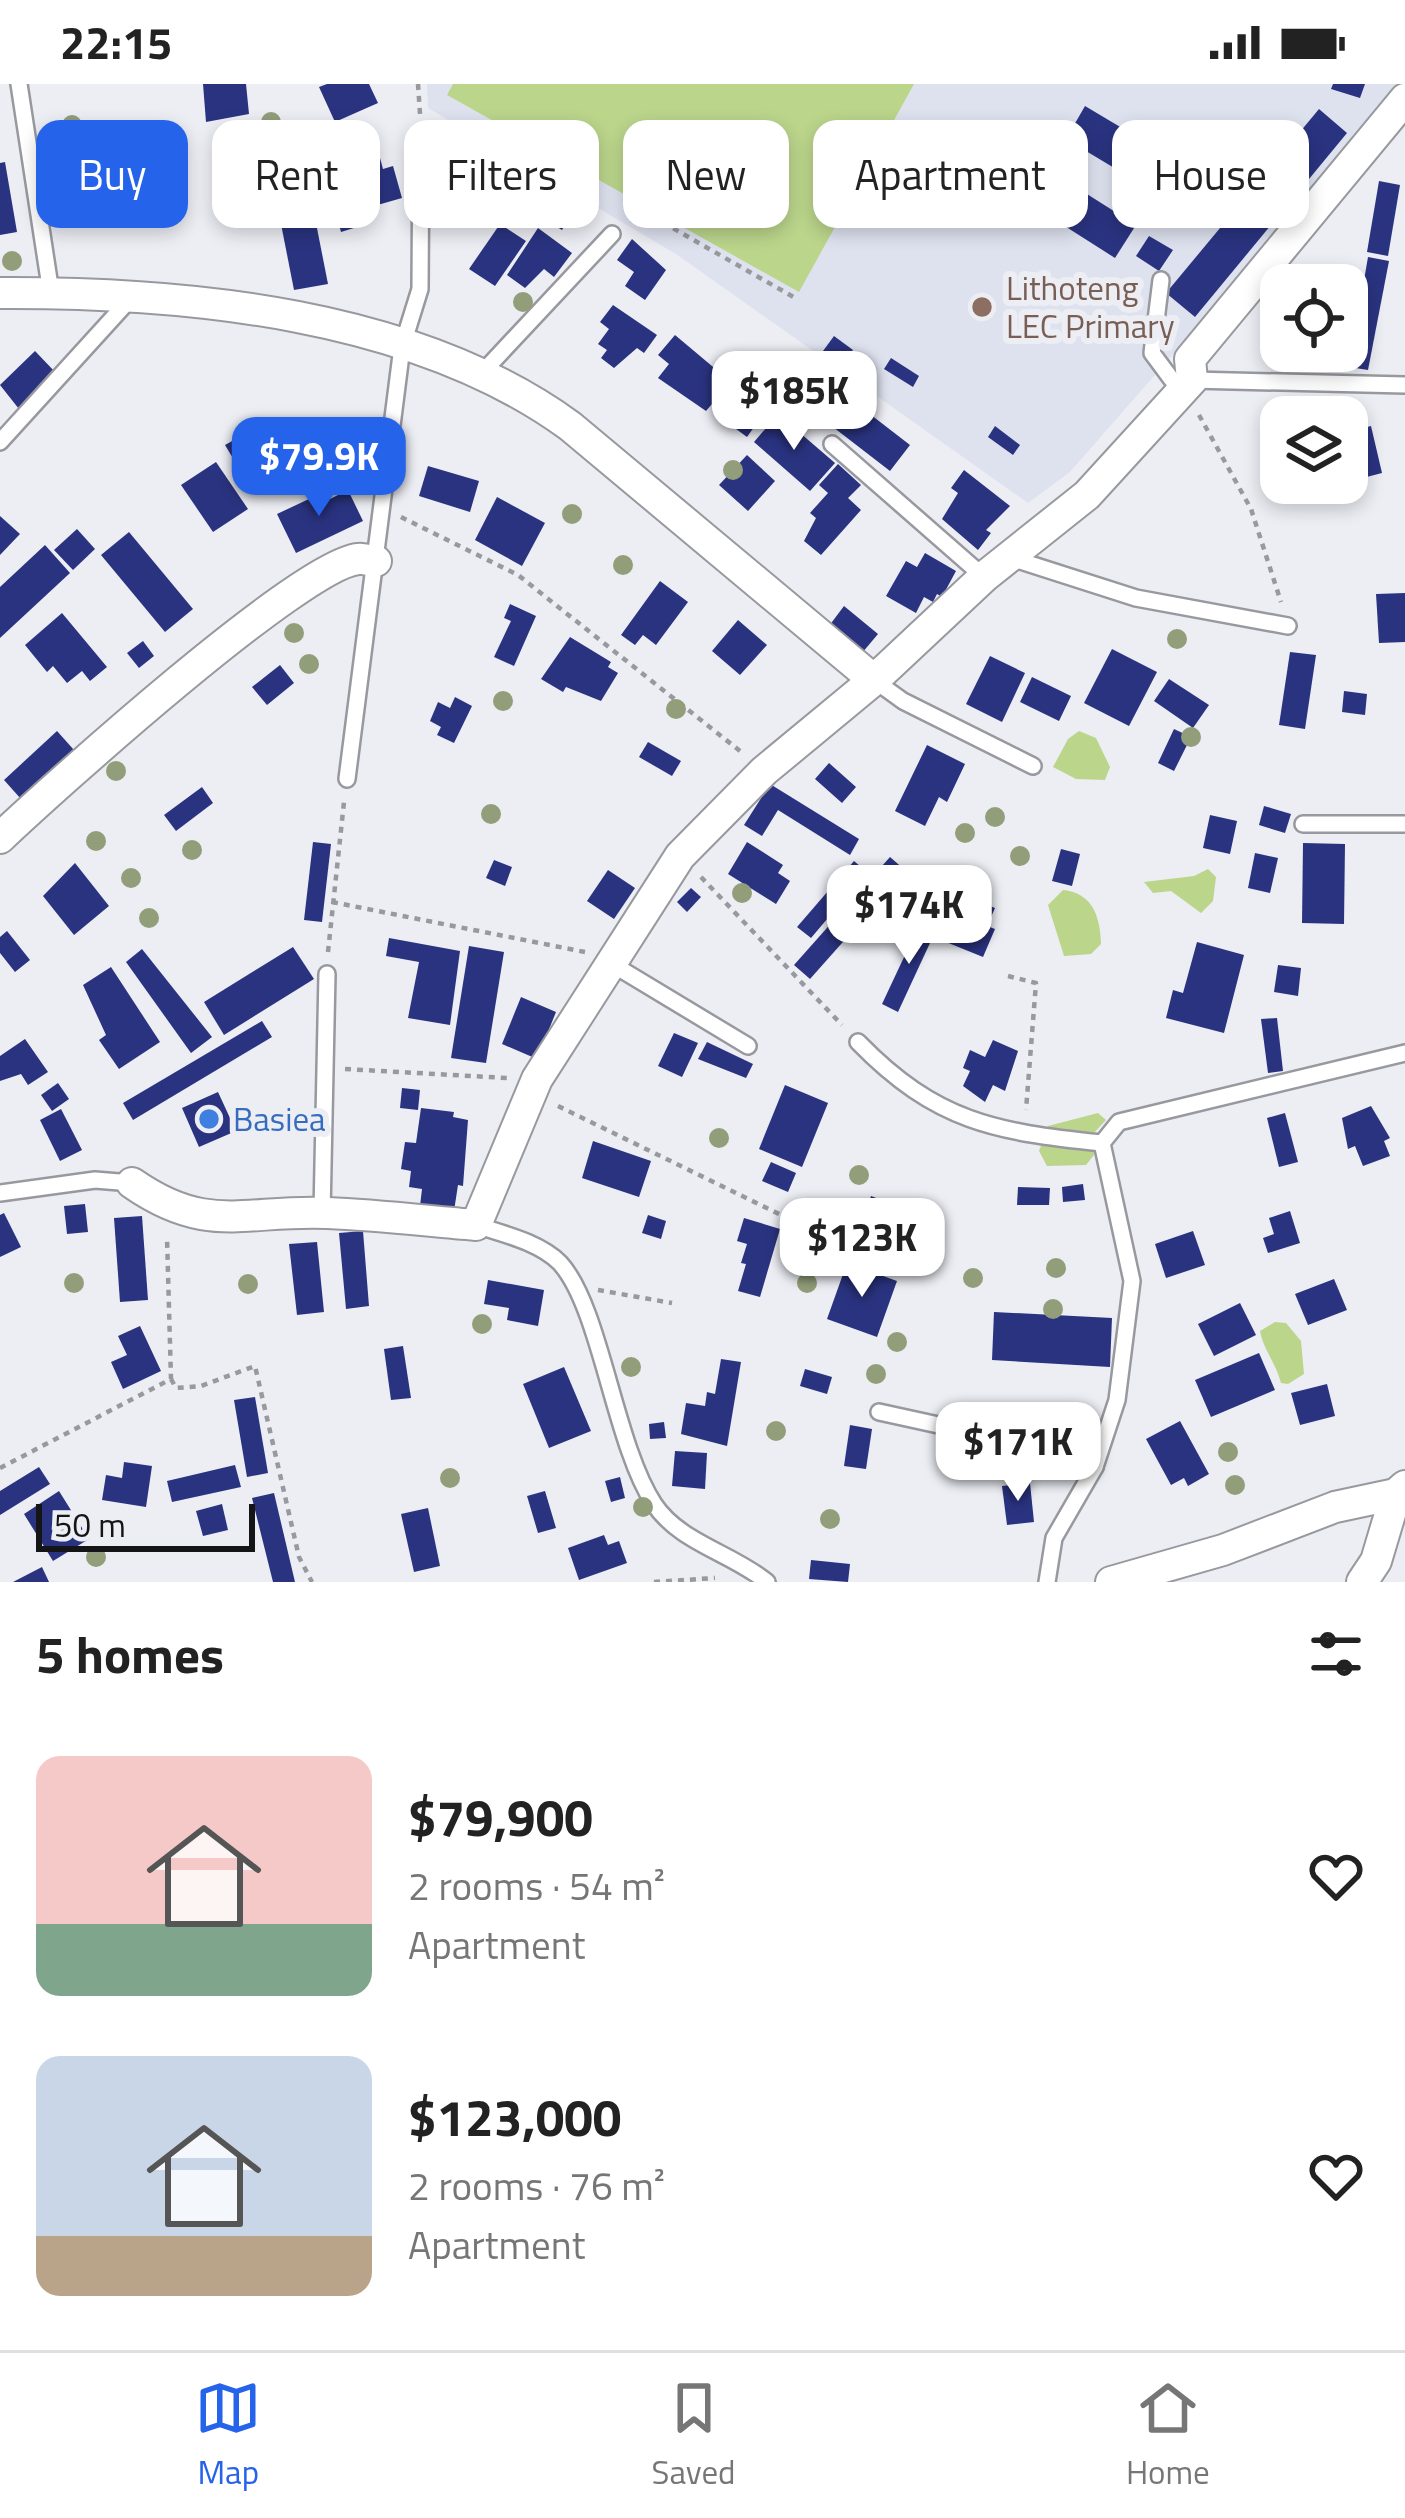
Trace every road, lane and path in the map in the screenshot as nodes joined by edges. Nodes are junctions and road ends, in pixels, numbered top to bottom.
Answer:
1 (19, 84) edge
2 (418, 84) edge
3 (1405, 99) edge
4 (420, 120) edge
5 (420, 228) edge
6 (612, 234) joint
7 (1161, 280) dead end
8 (0, 293) edge
9 (51, 293) junction
10 (133, 296) junction
11 (797, 299) dead end
12 (402, 347) junction
13 (481, 374) junction
14 (1405, 385) edge
15 (1183, 389) junction
16 (0, 442) edge
17 (832, 444) dead end
18 (380, 506) junction
19 (1011, 558) junction
20 (376, 562) junction
21 (984, 577) junction
22 (1288, 626) joint
23 (874, 680) junction
24 (1033, 766) dead end
25 (764, 771) junction
26 (347, 779) joint
27 (1303, 824) dead end
28 (1405, 824) edge
29 (0, 838) edge
30 (680, 856) junction
31 (332, 902) junction
32 (612, 964) junction
33 (327, 974) joint
34 (1008, 976) dead end
35 (858, 1042) joint
36 (748, 1046) dead end
37 (1405, 1053) edge
38 (327, 1068) junction
39 (534, 1087) junction
40 (1019, 1133) junction
41 (1102, 1143) junction
42 (132, 1183) joint
43 (0, 1192) edge
44 (166, 1207) junction
45 (322, 1213) junction
46 (781, 1215) dead end
47 (476, 1225) junction
48 (575, 1294) junction
49 (672, 1303) dead end
50 (171, 1379) junction
51 (879, 1412) dead end
52 (1096, 1467) junction
53 (0, 1468) edge
54 (1400, 1490) edge
55 (747, 1566) junction
56 (312, 1582) edge
57 (654, 1582) edge
58 (767, 1582) edge
59 (1047, 1582) edge
60 (1111, 1582) edge
61 (1362, 1582) edge

1 - 9 lane
2 - 4 path
3 - 15 street
5 - 12 lane
6 - 11 path
6 - 13 lane
7 - 15 lane
8 - 9 street
9 - 10 street
10 - 12 street
10 - 16 lane
12 - 13 street
12 - 18 lane
13 - 23 street
14 - 15 lane
15 - 19 street
15 - 22 path
17 - 21 lane
18 - 20 lane
18 - 25 path
19 - 21 street
19 - 22 lane
20 - 26 lane
20 - 29 street
21 - 23 street
23 - 24 lane
23 - 25 street
25 - 30 street
26 - 31 path
27 - 28 lane
30 - 32 street
30 - 35 path
31 - 32 path
31 - 33 path
32 - 36 lane
32 - 39 street
33 - 38 lane
34 - 40 path
35 - 40 lane
37 - 41 lane
38 - 39 path
38 - 45 lane
39 - 46 path
39 - 47 street
40 - 41 lane
41 - 52 lane
42 - 43 lane
42 - 44 street
44 - 45 street
44 - 50 path
45 - 47 street
47 - 48 lane
48 - 49 path
48 - 55 lane
50 - 53 path
50 - 56 path
51 - 52 lane
52 - 59 lane
54 - 60 street
54 - 61 street
55 - 57 path
55 - 58 lane

